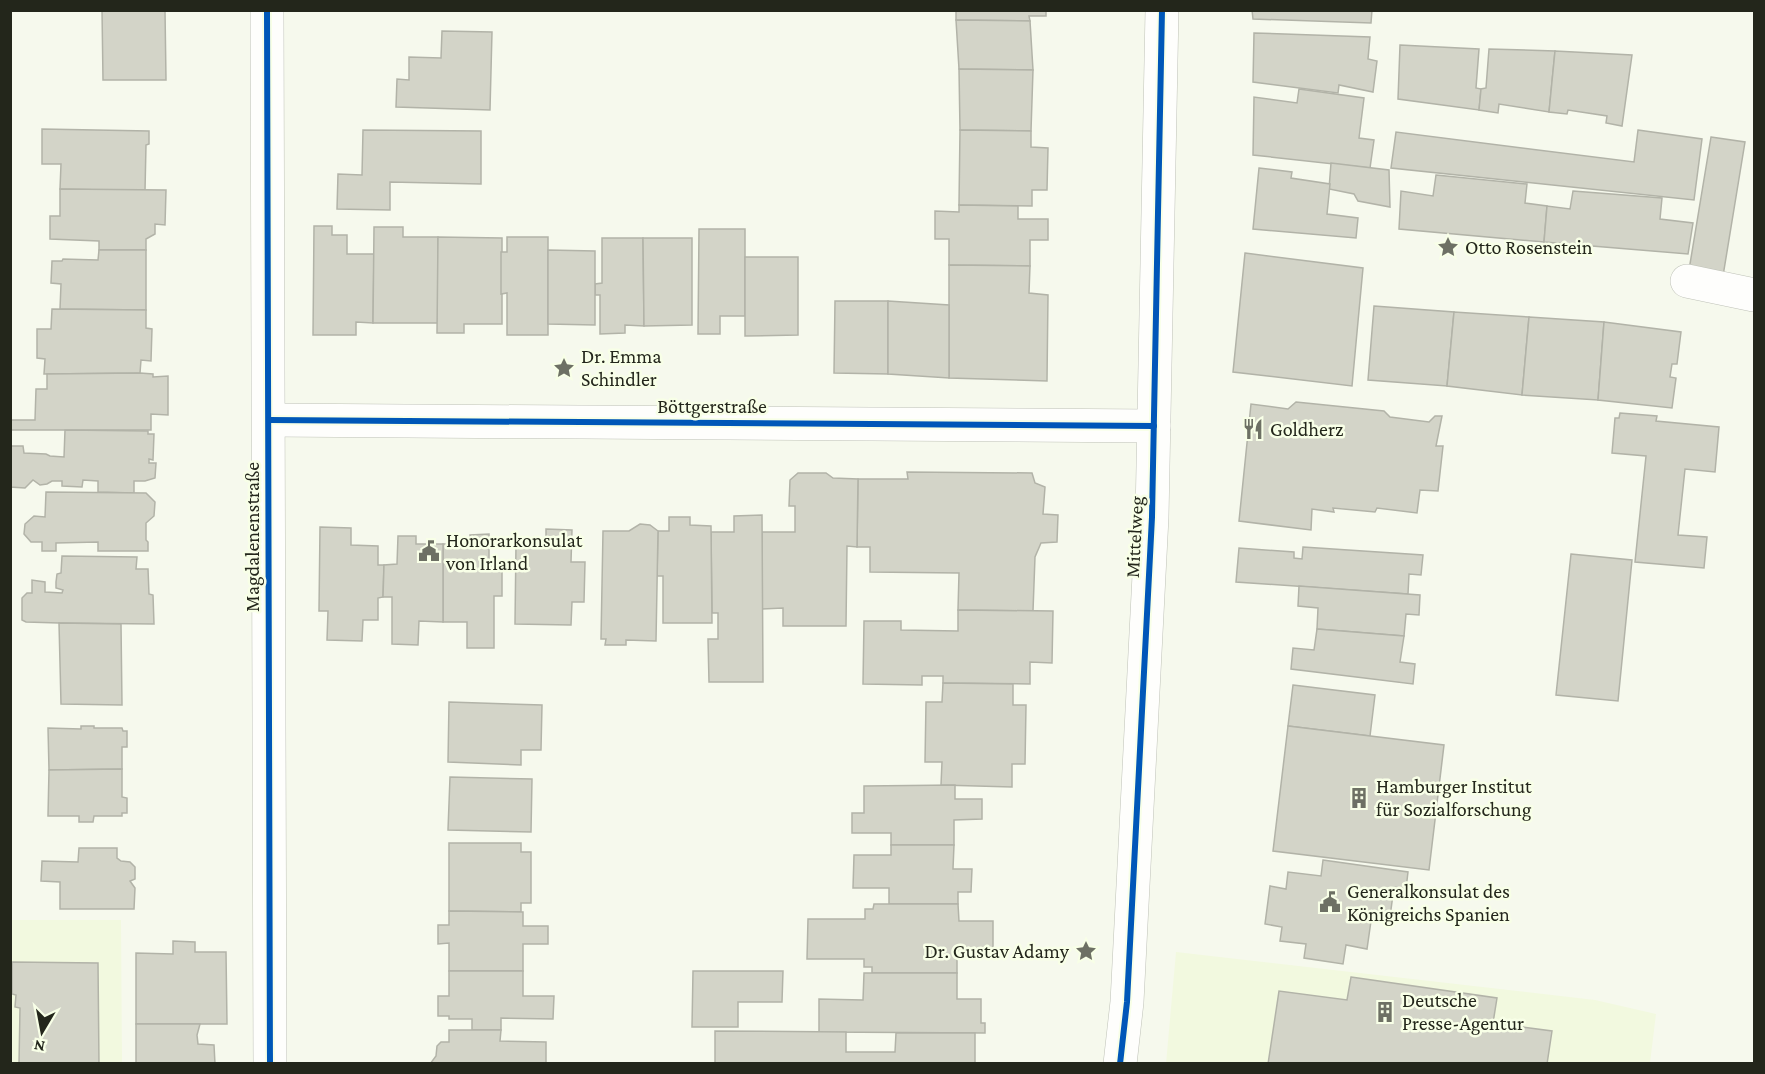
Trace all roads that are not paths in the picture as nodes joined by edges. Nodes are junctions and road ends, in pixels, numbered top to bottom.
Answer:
1 (267, 10) edge
2 (1162, 10) edge
3 (1687, 281) dead end
4 (1755, 295) edge
5 (269, 420) junction
6 (1154, 426) junction
7 (270, 1064) edge
8 (1120, 1064) edge

1 - 5 street, Magdalenenstraße
2 - 6 street, Mittelweg
3 - 4 street
5 - 6 street, Böttgerstraße
5 - 7 street, Magdalenenstraße
6 - 8 street, Mittelweg

